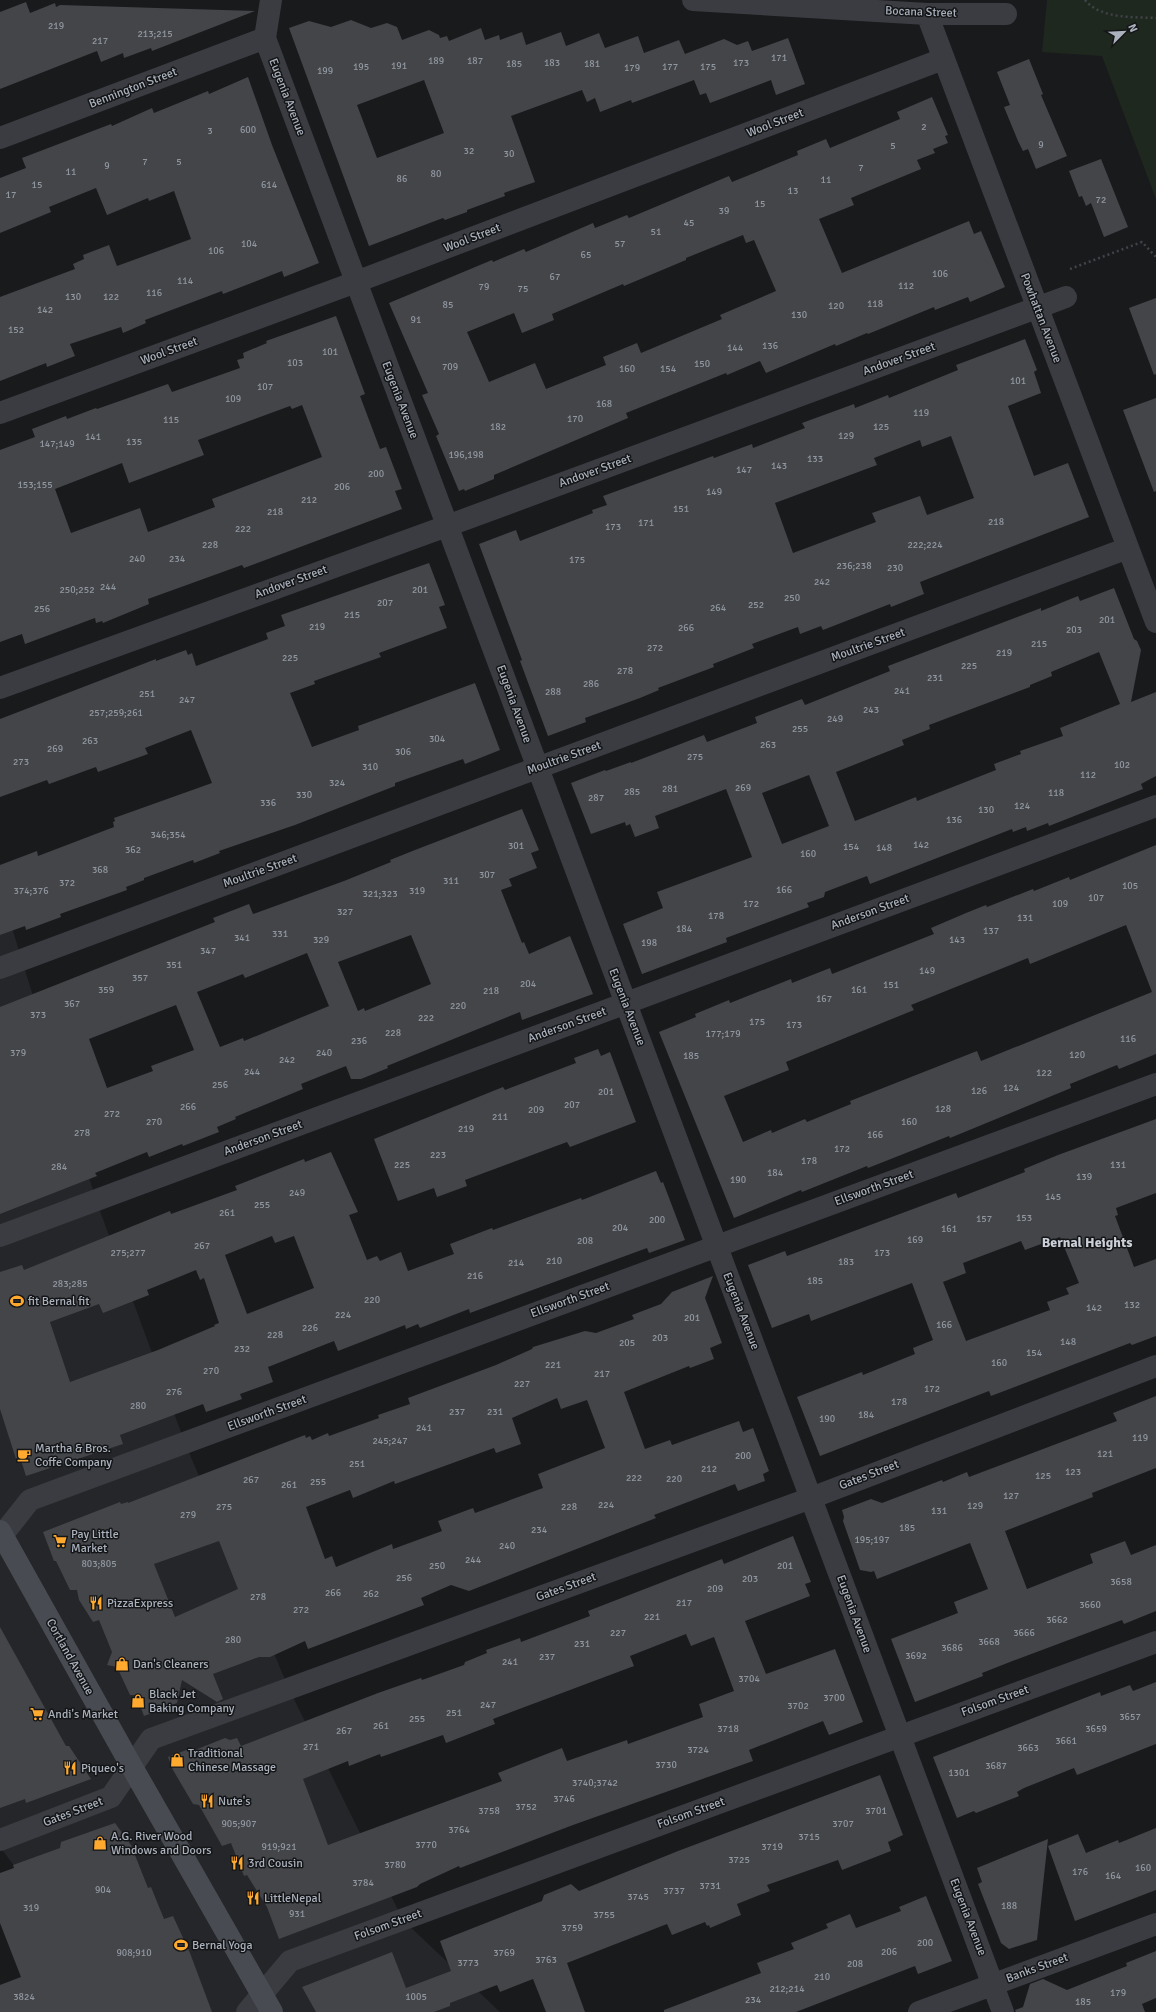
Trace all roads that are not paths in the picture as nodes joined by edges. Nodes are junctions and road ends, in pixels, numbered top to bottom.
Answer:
1 (271, 0) edge
2 (693, 0) edge
3 (926, 14) junction
4 (1006, 14) dead end
5 (265, 38) junction
6 (943, 59) junction
7 (0, 138) edge
8 (356, 282) junction
9 (1066, 297) road end
10 (1038, 308) junction
11 (0, 413) edge
12 (447, 526) junction
13 (1128, 548) junction
14 (1156, 622) edge
15 (0, 688) edge
16 (538, 768) junction
17 (1156, 806) edge
18 (0, 968) edge
19 (626, 1003) junction
20 (1156, 1084) edge
21 (0, 1236) edge
22 (716, 1246) junction
23 (1156, 1366) edge
24 (810, 1498) junction
25 (0, 1535) edge
26 (1156, 1642) edge
27 (899, 1736) junction
28 (132, 1768) junction
29 (0, 1840) edge
30 (1156, 1924) edge
31 (993, 1984) junction
32 (267, 2003) edge
33 (247, 2012) edge
34 (919, 2012) edge
35 (1003, 2012) edge

1 - 5 street, Eugenia Avenue
2 - 3 street, Bocana Street
3 - 4 street, Bocana Street
3 - 6 street, Powhattan Avenue
5 - 7 street, Bennington Street
5 - 8 street, Eugenia Avenue
6 - 8 street, Wool Street
6 - 10 street, Powhattan Avenue
8 - 11 street, Wool Street
8 - 12 street, Eugenia Avenue
9 - 10 street, Andover Street
10 - 12 street, Andover Street
10 - 13 street, Powhattan Avenue
12 - 15 street, Andover Street
12 - 16 street, Eugenia Avenue
13 - 14 street, Powhattan Avenue
13 - 16 street, Moultrie Street
16 - 18 street, Moultrie Street
16 - 19 street, Eugenia Avenue
17 - 19 street, Anderson Street
19 - 21 street, Anderson Street
19 - 22 street, Eugenia Avenue
20 - 22 street, Ellsworth Street
22 - 24 street, Eugenia Avenue
22 - 25 street, Ellsworth Street
23 - 24 street, Gates Street
24 - 27 street, Eugenia Avenue
24 - 28 street, Gates Street
25 - 28 street, Cortland Avenue
26 - 27 street, Folsom Street
27 - 31 street, Eugenia Avenue
27 - 32 street, Folsom Street
28 - 29 street, Gates Street
28 - 32 street, Cortland Avenue
30 - 31 street, Banks Street
31 - 34 street, Banks Street
31 - 35 street, Eugenia Avenue
32 - 33 street, Folsom Street

